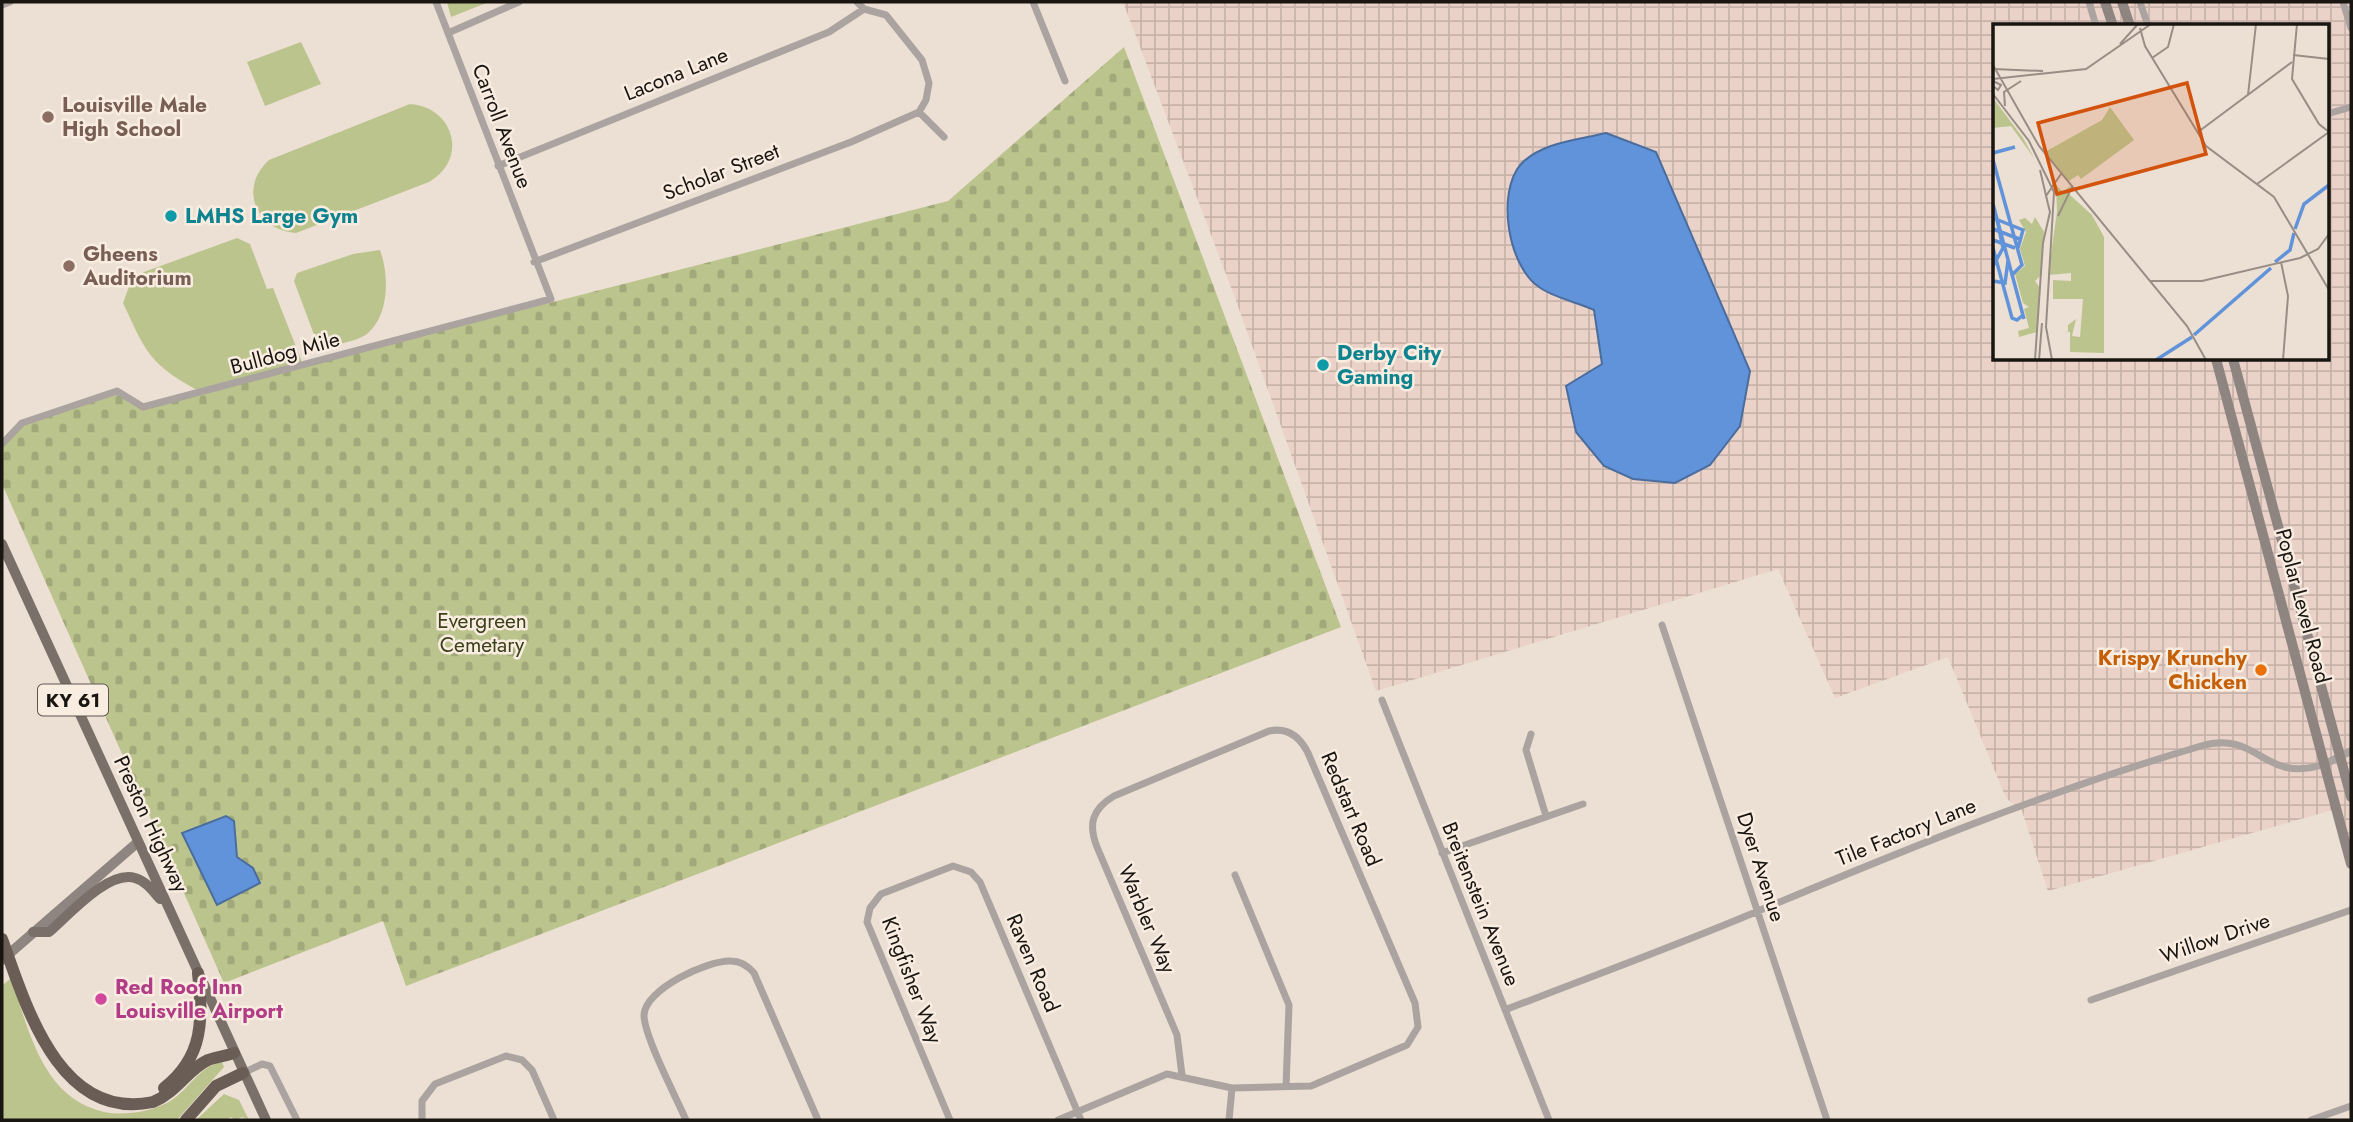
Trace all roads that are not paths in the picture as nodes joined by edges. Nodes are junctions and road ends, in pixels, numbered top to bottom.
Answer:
1 (10, 2) edge
2 (436, 2) edge
3 (519, 2) edge
4 (857, 2) edge
5 (1033, 2) edge
6 (2089, 2) edge
7 (2105, 2) edge
8 (2122, 2) edge
9 (2140, 2) edge
10 (2343, 2) edge
11 (2, 5) edge
12 (864, 9) junction
13 (2095, 24) edge
14 (2112, 24) edge
15 (2129, 24) edge
16 (2147, 24) edge
17 (2351, 28) edge
18 (448, 33) junction
19 (1065, 81) dead end
20 (2351, 107) edge
21 (919, 112) junction
22 (2328, 114) edge
23 (944, 137) dead end
24 (498, 166) junction
25 (534, 262) junction
26 (2216, 360) edge
27 (2233, 360) edge
28 (2, 444) edge
29 (2, 544) edge
30 (1662, 625) dead end
31 (1382, 700) dead end
32 (1531, 734) dead end
33 (2351, 751) edge
34 (2341, 756) junction
35 (2325, 764) junction
36 (1126, 792) joint
37 (2351, 797) edge
38 (1583, 804) dead end
39 (1546, 816) junction
40 (138, 842) junction
41 (1443, 853) junction
42 (2351, 864) edge
43 (1235, 875) dead end
44 (920, 877) joint
45 (169, 908) junction
46 (2351, 910) edge
47 (1758, 911) junction
48 (33, 932) junction
49 (2, 939) edge
50 (2, 960) edge
51 (198, 973) junction
52 (2091, 1000) dead end
53 (1505, 1010) junction
54 (234, 1053) junction
55 (243, 1073) junction
56 (1182, 1075) junction
57 (1286, 1087) junction
58 (1232, 1088) junction
59 (100, 1101) junction
60 (2351, 1106) edge
61 (1078, 1112) junction
62 (186, 1120) edge
63 (266, 1120) edge
64 (296, 1120) edge
65 (422, 1120) edge
66 (554, 1120) edge
67 (686, 1120) edge
68 (818, 1120) edge
69 (950, 1120) edge
70 (1058, 1120) edge
71 (1082, 1120) edge
72 (1229, 1120) edge
73 (1549, 1120) edge
74 (1827, 1120) edge
75 (2311, 1120) edge

1 - 11 street
2 - 18 street, Carroll Avenue
3 - 18 street
4 - 12 street
5 - 19 street
6 - 13 street
7 - 14 main road
8 - 15 main road
9 - 16 street
10 - 17 street
12 - 21 street
12 - 24 street, Lacona Lane
18 - 24 street, Carroll Avenue
20 - 22 street
21 - 23 street
21 - 25 street, Scholar Street
24 - 25 street, Carroll Avenue
25 - 28 street, Bulldog Mile
26 - 35 main road, Poplar Level Road
27 - 34 main road, Poplar Level Road
29 - 40 main road, Preston Highway / KY 61
30 - 47 street, Dyer Avenue
31 - 41 street, Breitenstein Avenue
32 - 39 street
33 - 34 street
34 - 35 street
34 - 37 main road, Poplar Level Road
35 - 42 main road, Poplar Level Road
35 - 47 street, Tile Factory Lane
36 - 56 street, Warbler Way
36 - 57 street, Redstart Road
38 - 39 street
39 - 41 street
40 - 45 main road, Preston Highway / KY 61
40 - 48 main road
41 - 53 street, Breitenstein Avenue
43 - 57 street
44 - 61 street, Raven Road
44 - 69 street, Kingfisher Way
45 - 48 main road
45 - 51 main road, Preston Highway / KY 61
46 - 52 street, Willow Drive
47 - 53 street, Tile Factory Lane
47 - 74 street, Dyer Avenue
48 - 50 main road
49 - 59 highway
51 - 54 main road, Preston Highway / KY 61
51 - 59 highway
53 - 73 street, Breitenstein Avenue
54 - 55 main road, Preston Highway / KY 61
54 - 59 highway
55 - 62 highway
55 - 63 main road, Preston Highway / KY 61
55 - 64 street
56 - 58 street
56 - 61 street
57 - 58 street
58 - 72 street
60 - 75 street
61 - 70 street
61 - 71 street, Raven Road
65 - 66 street
67 - 68 street

